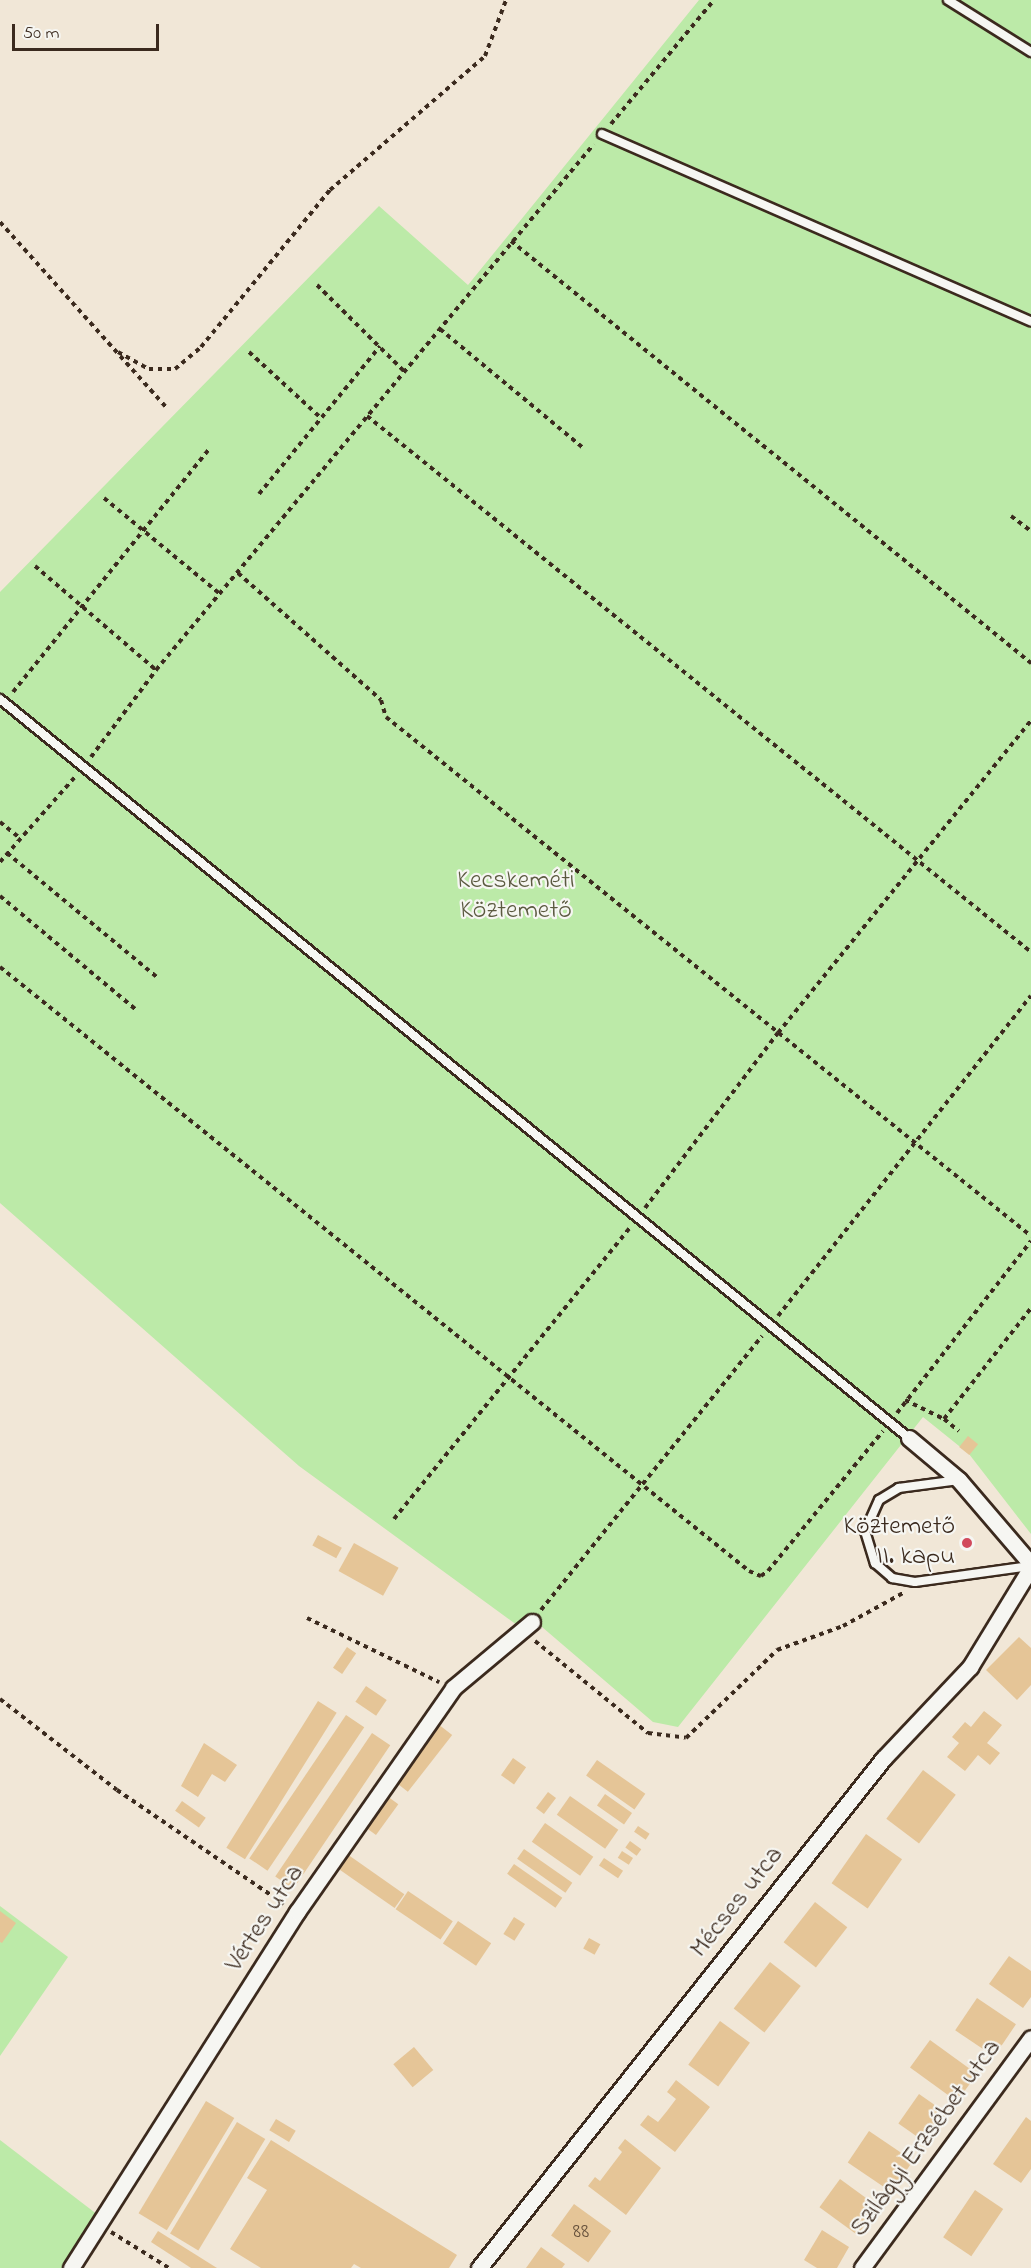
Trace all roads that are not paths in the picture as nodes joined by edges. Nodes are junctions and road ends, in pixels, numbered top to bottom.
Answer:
1 (948, 0) edge
2 (1031, 52) edge
3 (602, 134) road end
4 (1031, 321) edge
5 (2, 700) edge
6 (909, 1438) joint
7 (958, 1480) junction
8 (1031, 1565) edge
9 (532, 1622) road end
10 (1031, 2038) edge
11 (71, 2268) edge
12 (479, 2268) edge
13 (862, 2268) edge

1 - 2 lane
3 - 4 lane
5 - 6 lane
6 - 7 street
7 - 8 street
7 - 8 lane
8 - 12 street, Mécses utca
9 - 11 street, Vértes utca
10 - 13 street, Szilágyi Erzsébet utca

